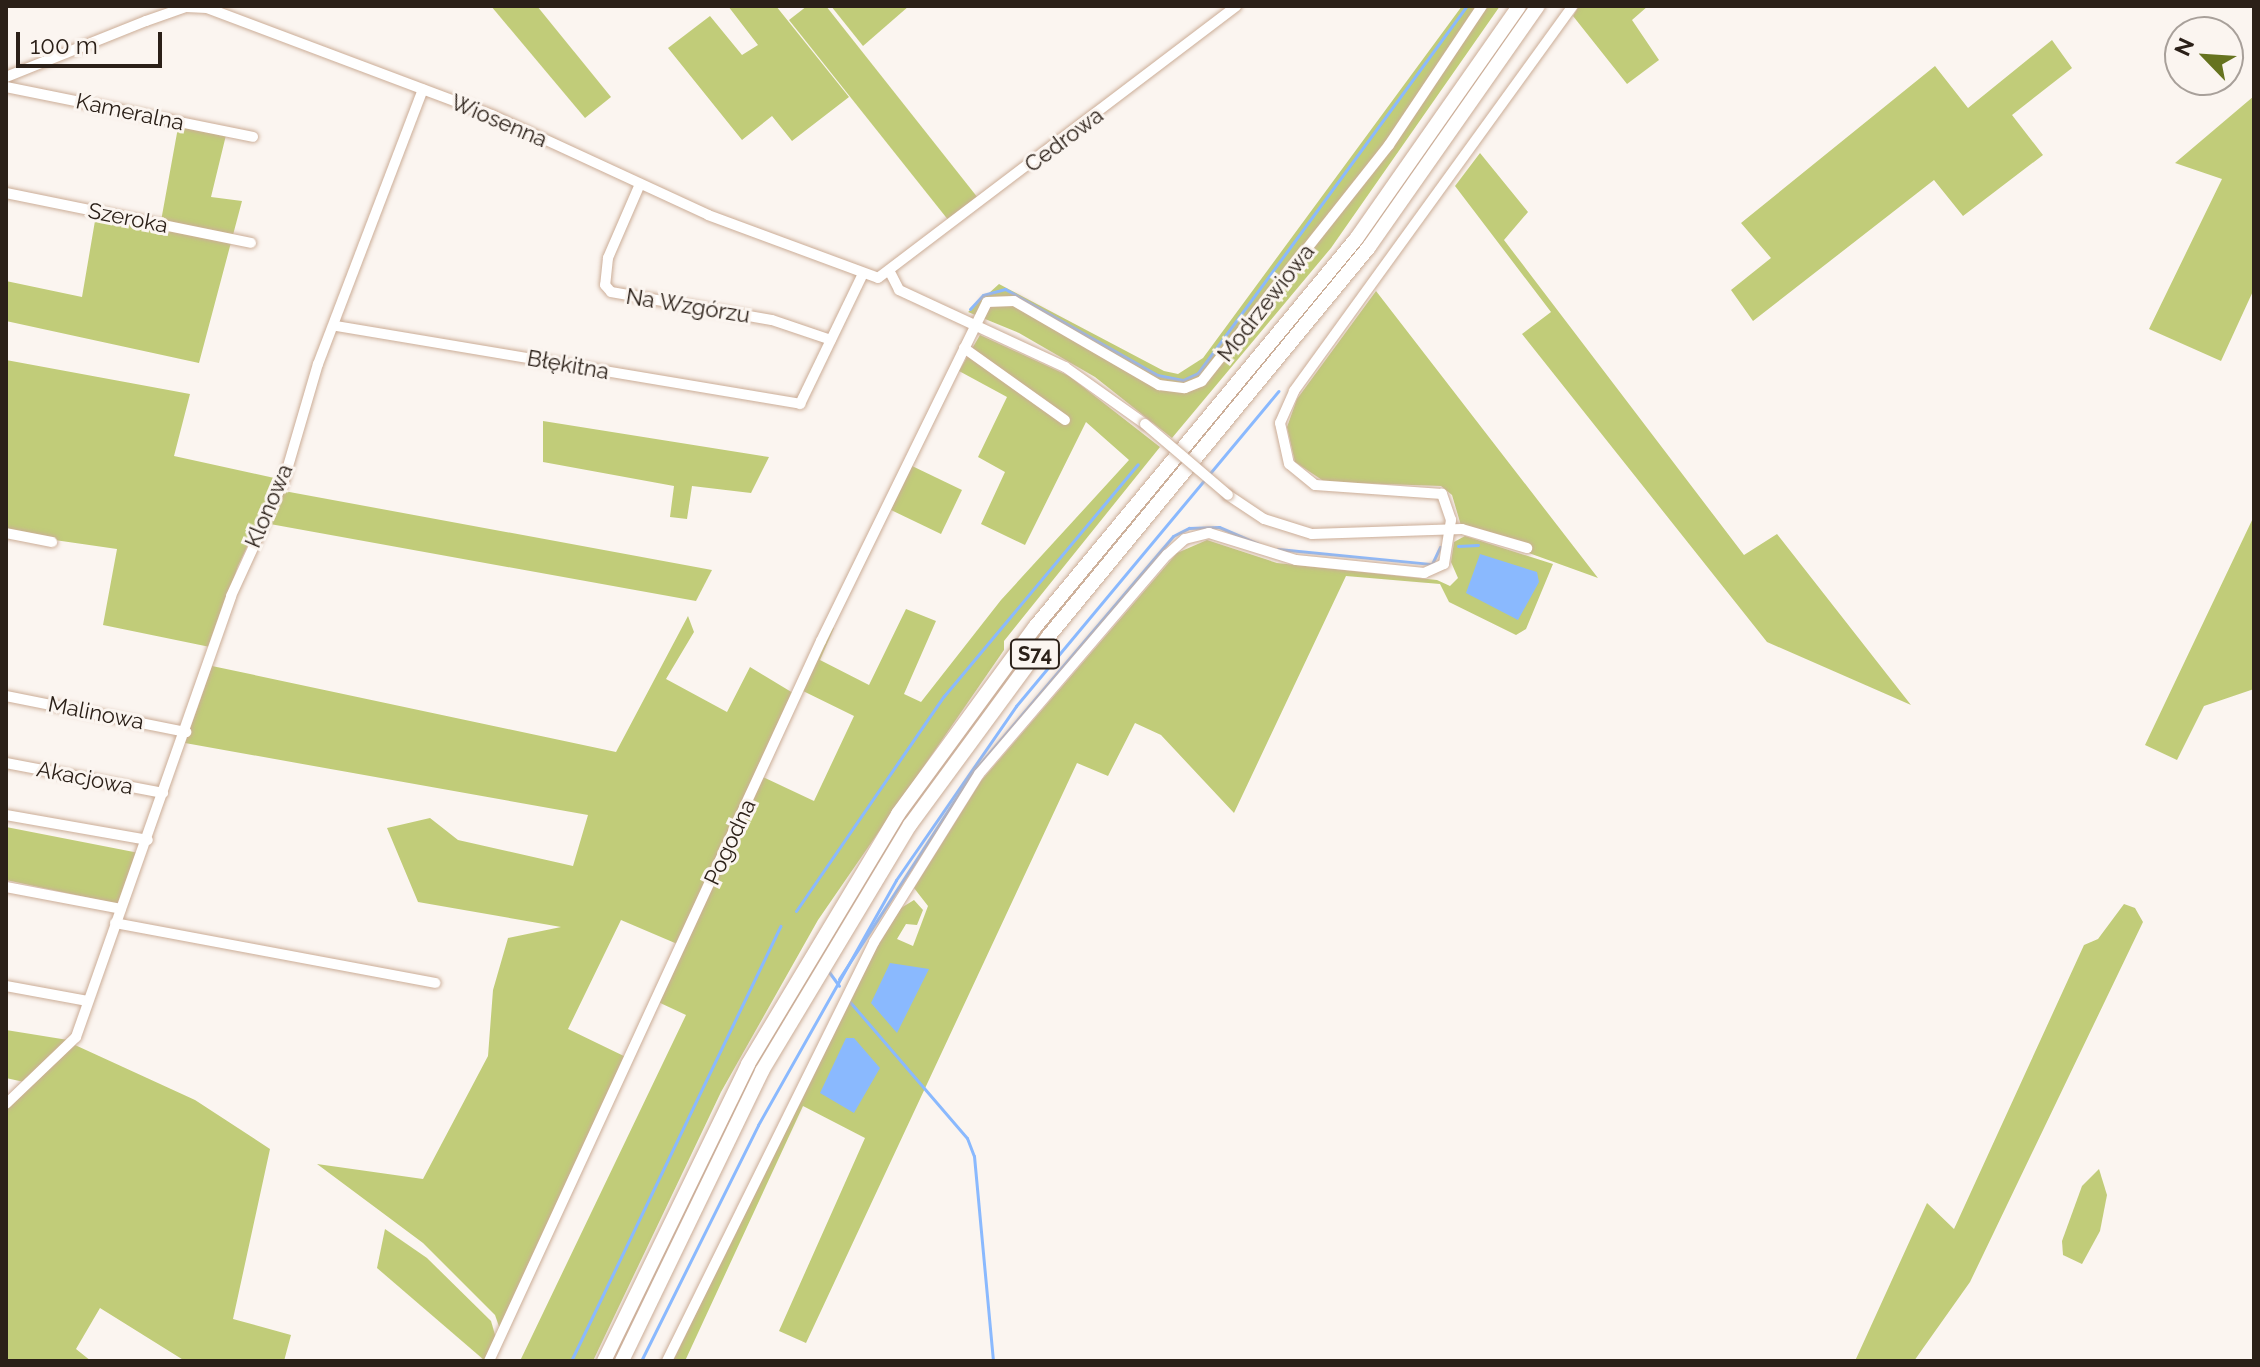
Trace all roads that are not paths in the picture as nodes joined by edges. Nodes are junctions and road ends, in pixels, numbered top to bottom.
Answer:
1 (1236, 6) edge
2 (1482, 6) edge
3 (1519, 6) edge
4 (1538, 6) edge
5 (1573, 6) edge
6 (186, 7) edge
7 (6, 77) edge
8 (6, 87) edge
9 (423, 89) junction
10 (253, 137) dead end
11 (640, 184) junction
12 (6, 193) edge
13 (251, 243) dead end
14 (891, 274) junction
15 (862, 276) junction
16 (975, 325) junction
17 (336, 326) junction
18 (831, 340) junction
19 (964, 348) junction
20 (1065, 420) dead end
21 (1450, 529) junction
22 (6, 533) edge
23 (52, 542) dead end
24 (1527, 548) dead end
25 (6, 696) edge
26 (186, 732) junction
27 (6, 763) edge
28 (163, 793) junction
29 (6, 815) edge
30 (148, 840) junction
31 (6, 887) edge
32 (121, 909) junction
33 (115, 923) junction
34 (435, 983) dead end
35 (6, 986) edge
36 (88, 1001) junction
37 (6, 1104) edge
38 (489, 1361) edge
39 (604, 1361) edge
40 (622, 1361) edge
41 (667, 1361) edge

1 - 14 street, Cedrowa
2 - 16 street, Modrzewiowa
3 - 39 highway, S74
4 - 40 highway, S74
5 - 21 street
6 - 7 street, Wiosenna
6 - 9 street, Wiosenna
8 - 10 street, Kameralna
9 - 11 street, Wiosenna
9 - 17 street, Klonowa
11 - 15 street, Wiosenna
11 - 18 street, Na Wzgórzu
12 - 13 street, Szeroka
14 - 15 street, Wiosenna
14 - 16 street
15 - 18 street
16 - 19 street, Pogodna
16 - 21 street, bridge
17 - 18 street, Błękitna
17 - 26 street, Klonowa
19 - 20 street
19 - 38 street, Pogodna
21 - 24 street
21 - 41 street
22 - 23 street
25 - 26 street, Malinowa
26 - 28 street, Klonowa
27 - 28 street, Akacjowa
28 - 30 street, Klonowa
29 - 30 street
30 - 32 street, Klonowa
31 - 32 street
32 - 33 street, Klonowa
33 - 34 street
33 - 36 street, Klonowa
35 - 36 street
36 - 37 street, Klonowa

